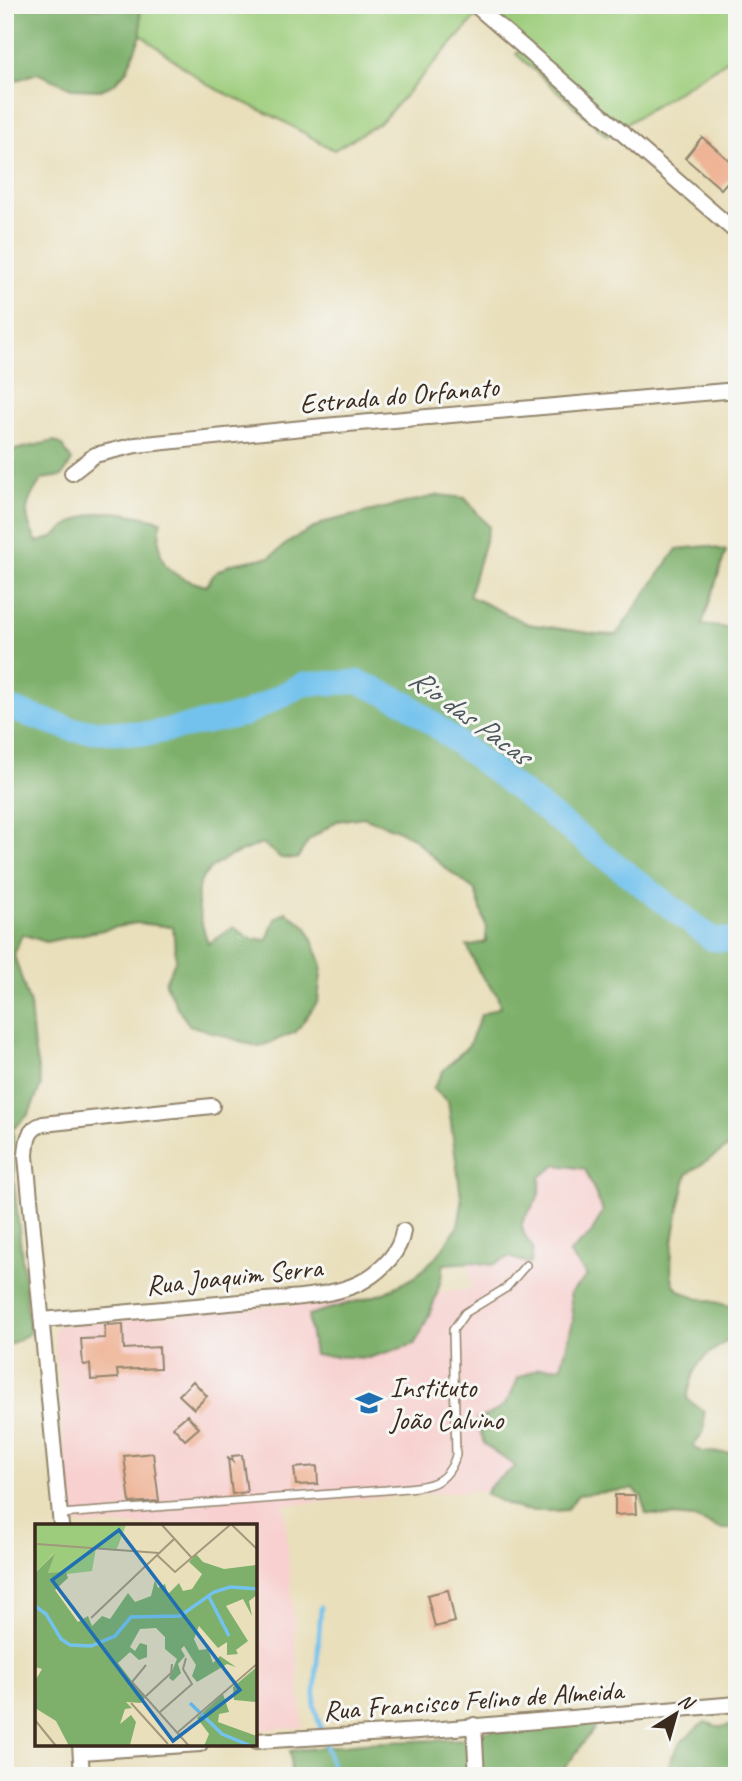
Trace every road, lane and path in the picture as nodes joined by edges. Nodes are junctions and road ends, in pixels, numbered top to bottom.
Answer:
1 (475, 5) edge
2 (737, 233) edge
3 (737, 390) edge
4 (72, 472) dead end
5 (212, 1106) dead end
6 (403, 1231) dead end
7 (526, 1265) dead end
8 (42, 1320) junction
9 (60, 1520) edge
10 (737, 1704) edge
11 (474, 1726) junction
12 (257, 1741) edge
13 (140, 1746) edge
14 (80, 1748) edge
15 (82, 1776) edge
16 (477, 1776) edge

1 - 2 street
3 - 4 street, Estrada do Orfanato
5 - 8 street
6 - 8 street, Rua Joaquim Serra
7 - 9 lane
8 - 9 street
10 - 11 street, Rua Francisco Felino de Almeida
11 - 12 street, Rua Francisco Felino de Almeida
11 - 16 street
13 - 14 street
14 - 15 street

